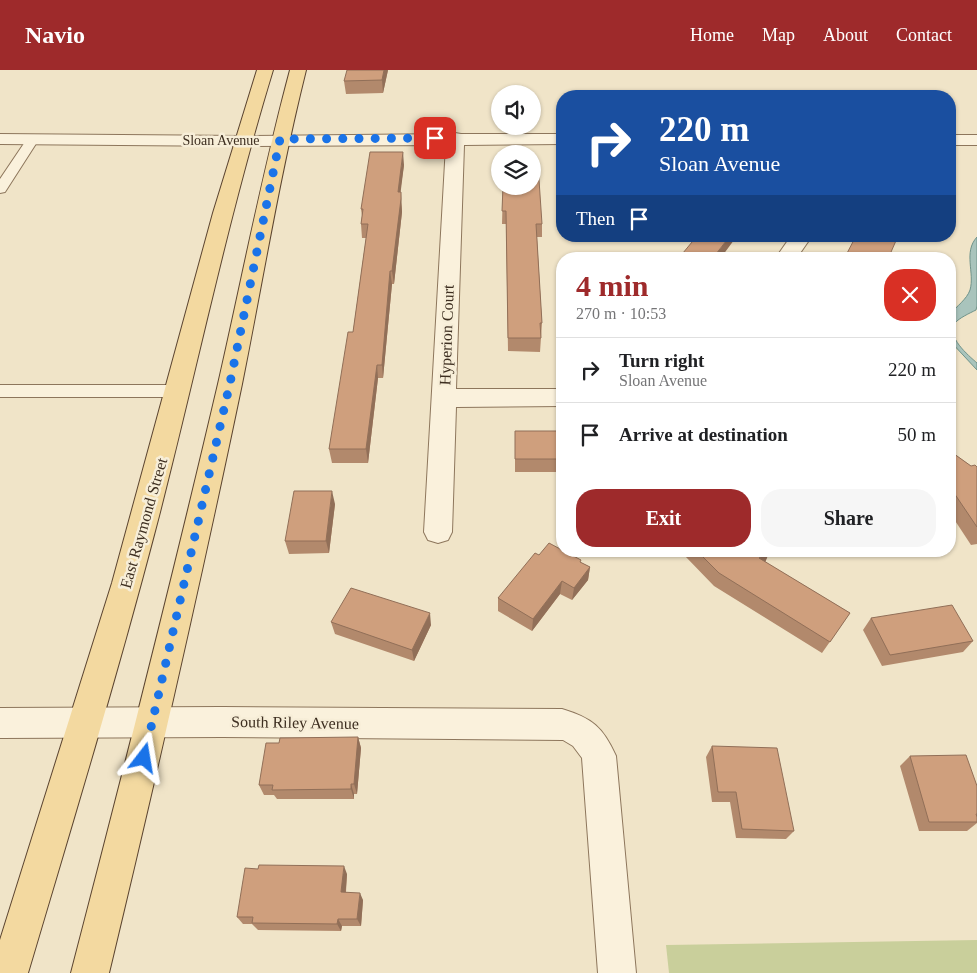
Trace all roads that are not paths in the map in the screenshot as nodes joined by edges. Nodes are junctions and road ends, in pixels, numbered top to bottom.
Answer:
1 (265, 70) edge
2 (298, 70) edge
3 (455, 138) junction
4 (0, 139) edge
5 (34, 139) junction
6 (280, 139) junction
7 (556, 139) edge
8 (242, 140) junction
9 (956, 140) edge
10 (977, 140) edge
11 (0, 189) edge
12 (0, 391) edge
13 (178, 391) junction
14 (443, 398) junction
15 (556, 398) edge
16 (438, 532) dead end
17 (153, 722) junction
18 (0, 723) edge
19 (84, 723) junction
20 (9, 973) edge
21 (90, 973) edge
22 (617, 973) edge

1 - 8 main road, East Raymond Street
2 - 6 main road
3 - 6 street, Sloan Avenue
3 - 7 street, Sloan Avenue
3 - 14 street, Hyperion Court
4 - 5 street, Sloan Avenue
5 - 8 street, Sloan Avenue
5 - 11 lane
6 - 8 street, Sloan Avenue
6 - 17 main road
8 - 13 main road, East Raymond Street
9 - 10 street
12 - 13 lane
13 - 19 main road, East Raymond Street
14 - 15 street
14 - 16 street, Hyperion Court
17 - 19 street, South Riley Avenue
17 - 21 main road
17 - 22 street, South Riley Avenue
18 - 19 street, South Riley Avenue
19 - 20 main road, East Raymond Street

